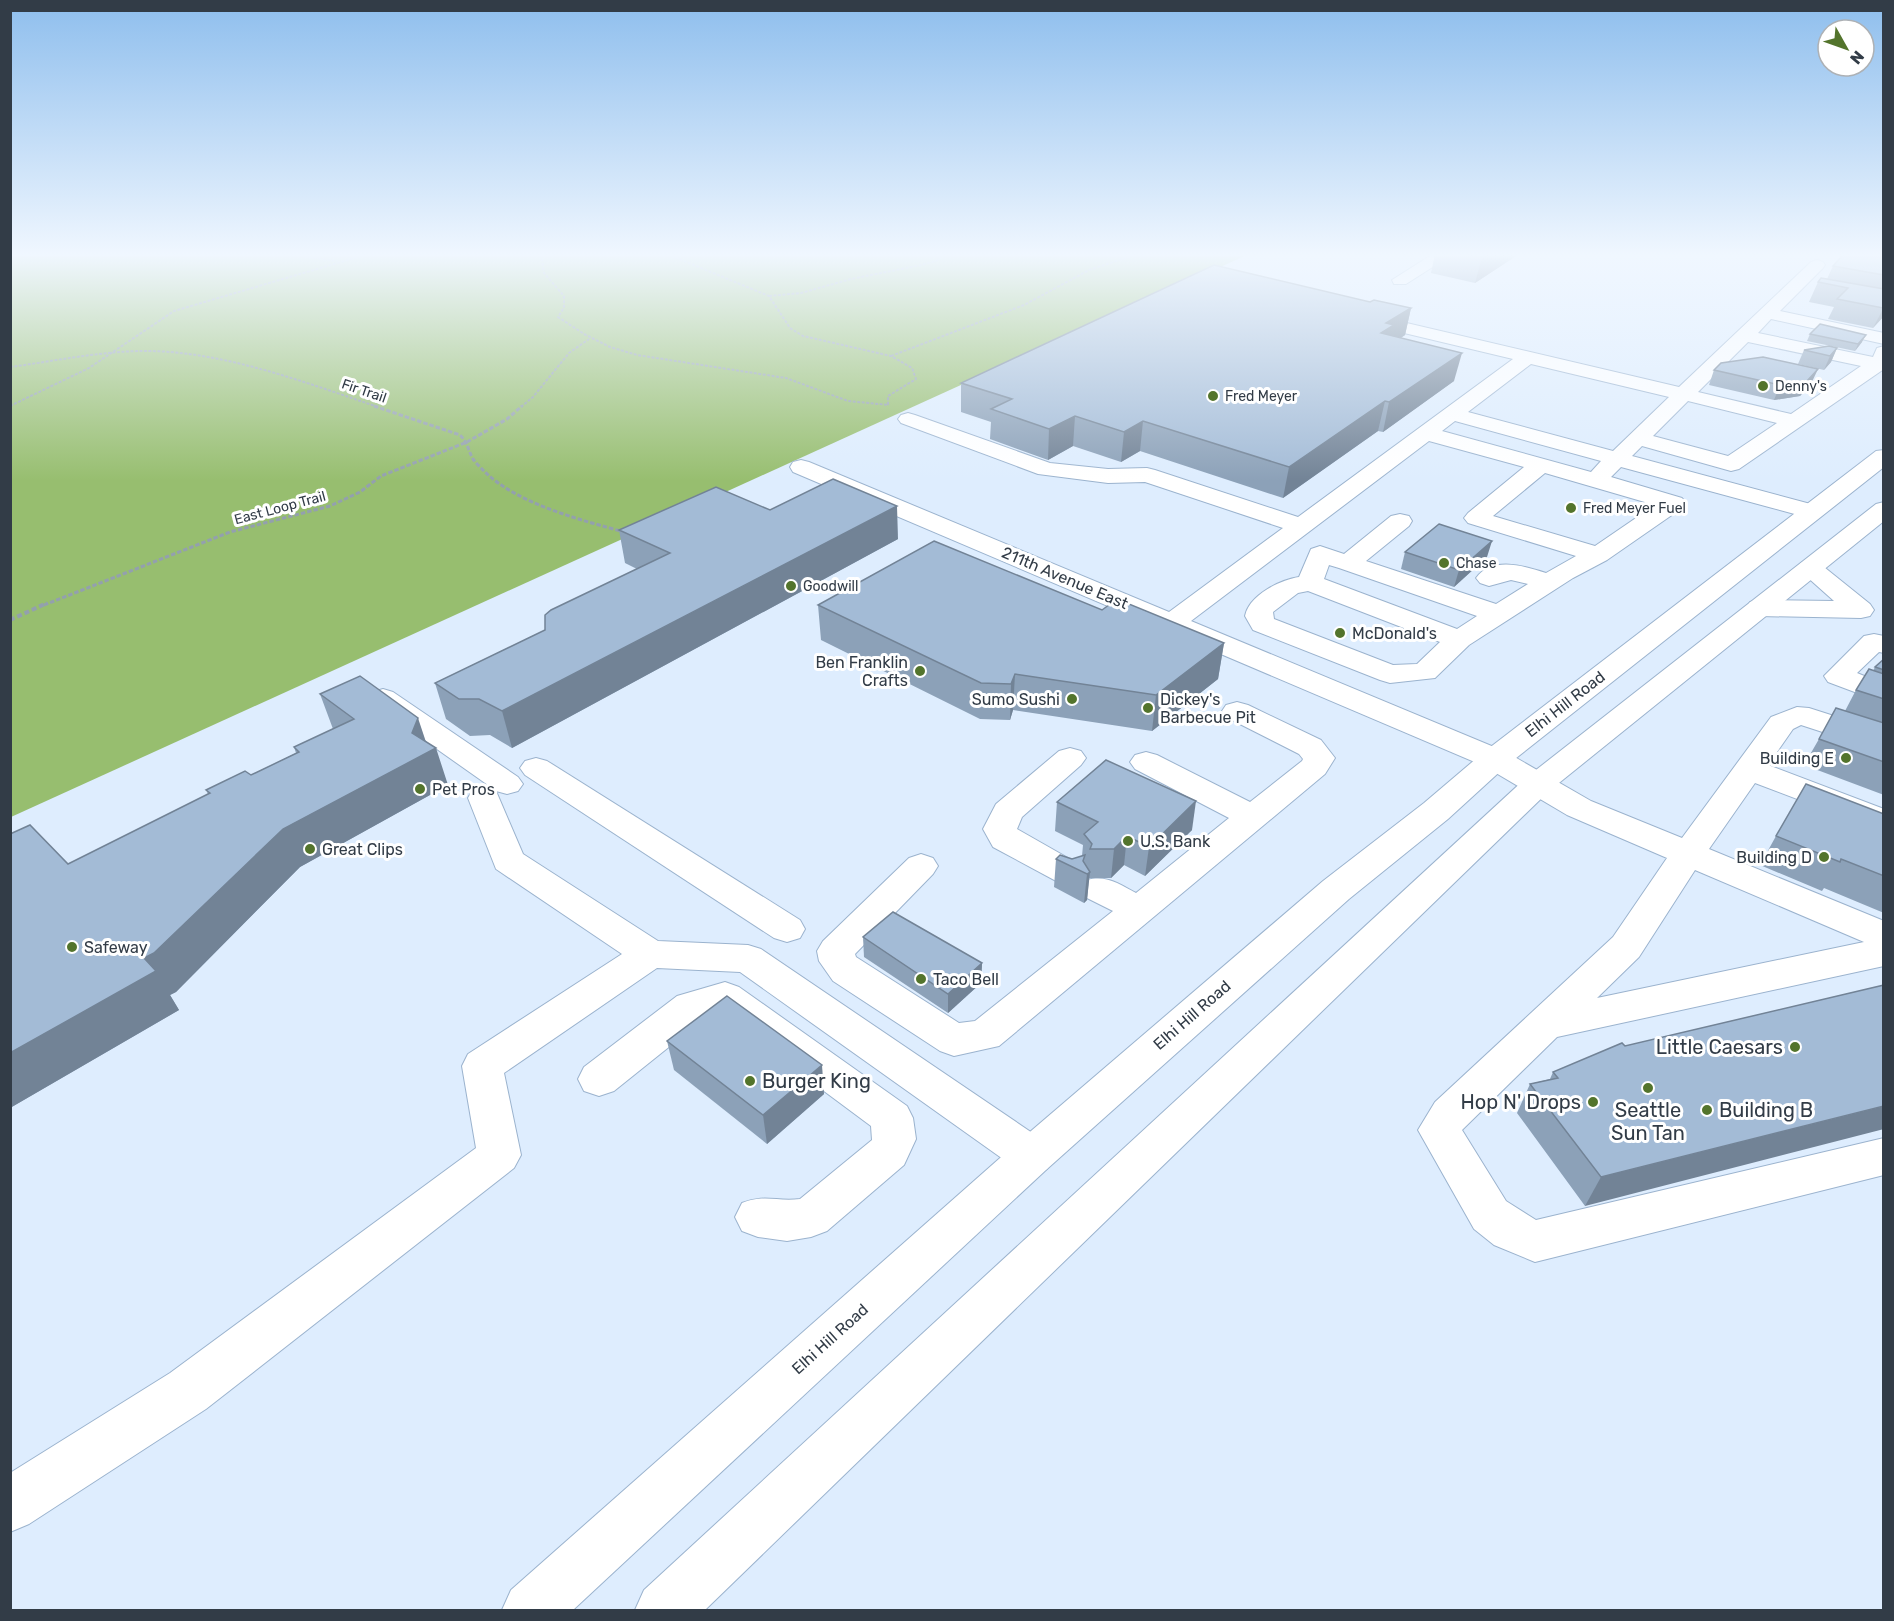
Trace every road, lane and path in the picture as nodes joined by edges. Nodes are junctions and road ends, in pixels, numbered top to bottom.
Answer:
1 (142, 330) edge
2 (576, 330) edge
3 (793, 330) edge
4 (958, 330) edge
5 (1414, 330) edge
6 (1749, 330) edge
7 (1847, 330) edge
8 (1743, 335) junction
9 (589, 339) junction
10 (1884, 339) edge
11 (112, 353) junction
12 (1722, 355) junction
13 (891, 356) junction
14 (1528, 357) junction
15 (1881, 358) edge
16 (1745, 361) edge
17 (10, 367) edge
18 (1826, 379) dead end
19 (1849, 384) junction
20 (1682, 394) junction
21 (888, 405) junction
22 (10, 406) edge
23 (903, 414) joint
24 (1452, 414) junction
25 (1794, 421) junction
26 (1426, 433) junction
27 (1636, 438) junction
28 (467, 442) junction
29 (1884, 456) edge
30 (1616, 458) junction
31 (1541, 465) junction
32 (801, 467) dead end
33 (1595, 480) junction
34 (1884, 509) edge
35 (1810, 512) junction
36 (1401, 521) dead end
37 (1291, 533) junction
38 (632, 534) edge
39 (1320, 554) junction
40 (1598, 555) junction
41 (1348, 563) junction
42 (1810, 568) junction
43 (1310, 583) junction
44 (1549, 583) junction
45 (1477, 588) junction
46 (1759, 608) junction
47 (1499, 614) junction
48 (1872, 614) edge
49 (10, 620) edge
50 (1171, 623) junction
51 (1459, 639) junction
52 (1884, 645) edge
53 (357, 680) edge
54 (1884, 694) edge
55 (1237, 711) dead end
56 (1884, 743) edge
57 (1070, 758) dead end
58 (1495, 759) junction
59 (1146, 762) dead end
60 (536, 768) dead end
61 (1749, 769) junction
62 (1538, 784) junction
63 (1252, 817) junction
64 (1884, 821) edge
65 (1688, 854) junction
66 (921, 866) dead end
67 (1139, 910) junction
68 (787, 929) dead end
69 (1884, 936) edge
70 (1884, 952) edge
71 (650, 954) junction
72 (1545, 1024) junction
73 (599, 1079) dead end
74 (1032, 1156) junction
75 (1884, 1156) edge
76 (758, 1217) dead end
77 (10, 1505) edge
78 (697, 1592) edge
79 (531, 1611) edge
80 (664, 1611) edge

1 - 11 path
2 - 9 path
3 - 13 path
4 - 13 path
5 - 14 main road
6 - 8 main road
7 - 10 main road
8 - 12 main road
8 - 15 main road
9 - 21 path
9 - 28 path, East Loop Trail
11 - 17 path, Fir Trail
11 - 22 path
11 - 28 path, Fir Trail
12 - 16 main road
12 - 20 main road
13 - 21 path
14 - 20 main road
14 - 24 main road
15 - 19 main road
18 - 19 main road
19 - 25 main road
20 - 25 main road
20 - 27 main road
21 - 23 path
23 - 37 main road
24 - 26 main road
24 - 30 main road
25 - 27 main road
26 - 31 main road
26 - 37 main road
27 - 30 main road
28 - 38 path
28 - 49 path, East Loop Trail
29 - 35 main road, Elhi Hill Road
30 - 33 main road
30 - 35 main road
31 - 33 main road
31 - 40 main road
32 - 50 main road, 211th Avenue East
33 - 40 main road
34 - 42 main road
35 - 58 main road, Elhi Hill Road
36 - 41 main road
37 - 39 main road
37 - 50 main road
39 - 41 main road
39 - 43 main road
40 - 44 main road
41 - 45 main road
42 - 46 main road
42 - 48 main road
43 - 51 main road
43 - 51 main road
44 - 45 main road
44 - 47 main road
45 - 47 main road
46 - 48 main road
46 - 62 main road
47 - 51 main road
50 - 58 main road, 211th Avenue East
52 - 54 main road
53 - 71 main road
55 - 63 main road
56 - 61 main road
57 - 67 main road
58 - 62 main road, 211th Avenue East
58 - 74 main road, Elhi Hill Road
59 - 63 main road
60 - 68 main road
61 - 64 main road
61 - 65 main road
62 - 65 main road, 211th Avenue East
62 - 78 main road
63 - 67 main road
65 - 69 main road, 211th Avenue East
65 - 72 main road
66 - 67 main road
70 - 72 main road
71 - 74 main road
71 - 77 main road
72 - 75 main road
73 - 76 main road
74 - 79 main road, Elhi Hill Road
78 - 80 main road

